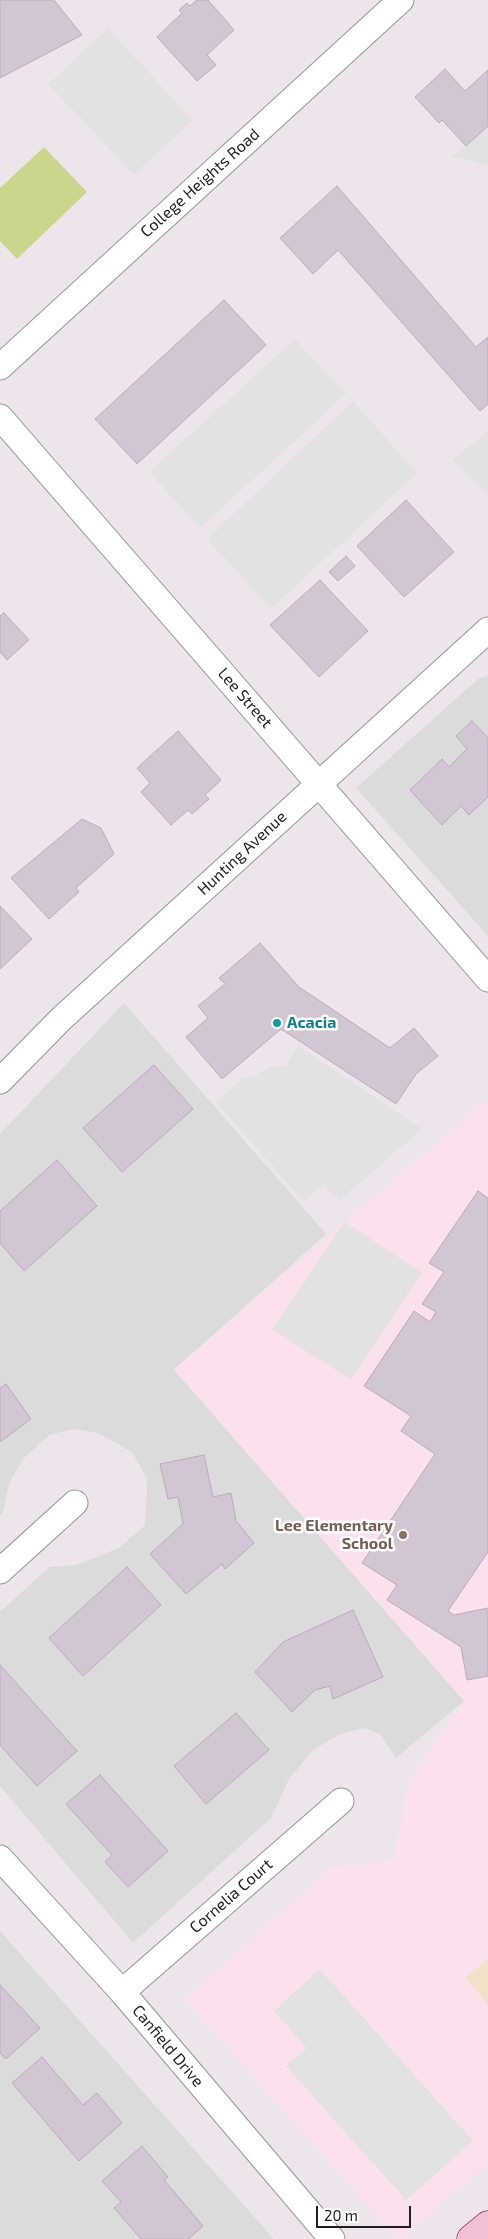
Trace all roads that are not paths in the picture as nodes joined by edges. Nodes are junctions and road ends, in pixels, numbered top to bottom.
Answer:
1 (401, 0) edge
2 (0, 367) edge
3 (0, 417) edge
4 (488, 630) edge
5 (319, 783) junction
6 (488, 979) edge
7 (0, 1081) edge
8 (76, 1503) dead end
9 (0, 1571) edge
10 (341, 1801) dead end
11 (0, 1858) edge
12 (122, 1992) junction
13 (488, 2225) edge
14 (332, 2239) edge
15 (471, 2239) edge

1 - 2 street, College Heights Road
3 - 5 street, Lee Street
4 - 5 street, Hunting Avenue
5 - 6 street, Lee Street
5 - 7 street, Hunting Avenue
8 - 9 street
10 - 12 street, Cornelia Court
11 - 12 street, Canfield Drive
12 - 14 street, Canfield Drive
13 - 15 main road

